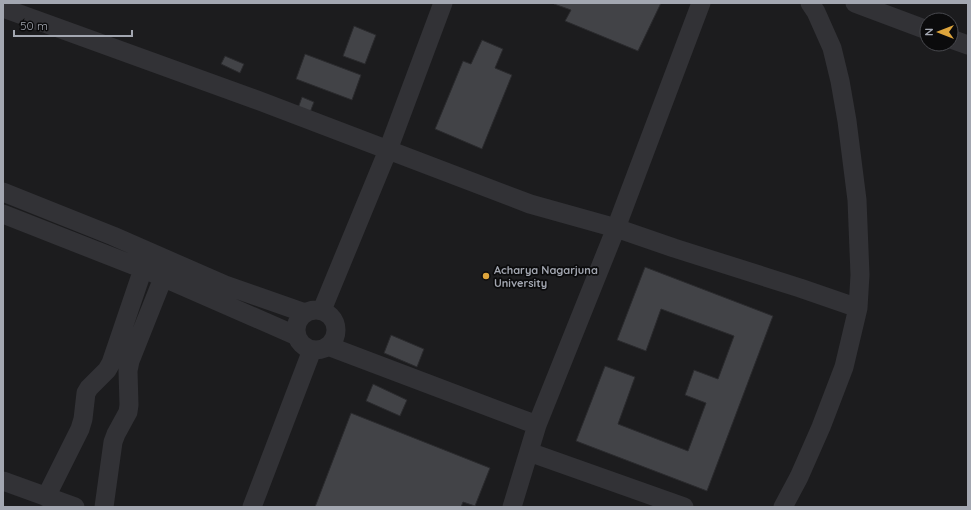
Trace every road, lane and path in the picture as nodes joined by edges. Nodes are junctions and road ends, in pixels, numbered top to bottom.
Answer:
1 (443, 3) edge
2 (701, 3) edge
3 (810, 3) edge
4 (855, 3) edge
5 (3, 8) edge
6 (919, 27) edge
7 (388, 150) junction
8 (3, 192) edge
9 (3, 214) edge
10 (616, 228) junction
11 (159, 256) junction
12 (153, 274) junction
13 (858, 308) junction
14 (313, 312) junction
15 (297, 336) junction
16 (320, 348) junction
17 (537, 425) junction
18 (529, 452) junction
19 (3, 481) edge
20 (46, 497) junction
21 (75, 507) edge
22 (104, 507) edge
23 (252, 507) edge
24 (512, 507) edge
25 (684, 507) edge
26 (783, 507) edge

1 - 7 lane
2 - 10 lane
3 - 13 lane
4 - 6 lane
5 - 7 lane
7 - 10 lane
7 - 14 lane
8 - 11 lane
9 - 12 lane
10 - 13 lane
10 - 17 lane
11 - 12 lane
11 - 14 lane
12 - 15 lane
12 - 20 lane
12 - 22 lane
13 - 26 lane
14 - 15 lane
14 - 16 lane
15 - 16 lane
16 - 17 lane
16 - 23 lane
17 - 18 lane
18 - 24 lane
18 - 25 lane
19 - 20 lane
20 - 21 lane

